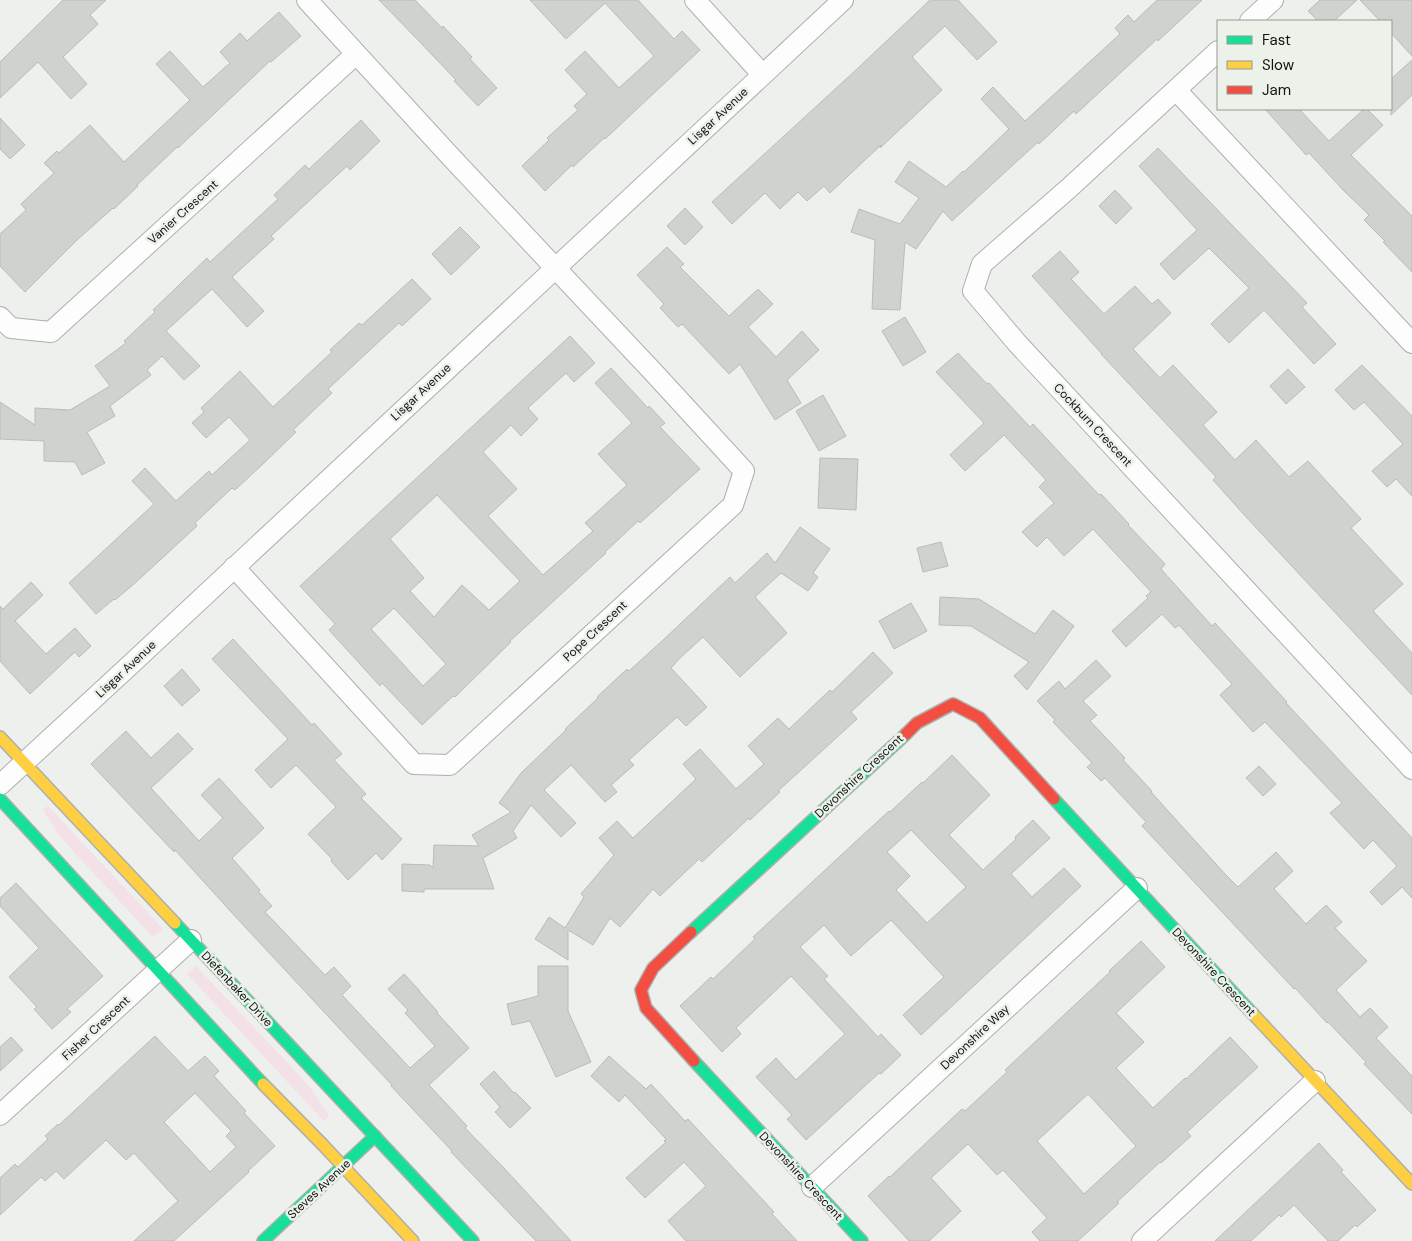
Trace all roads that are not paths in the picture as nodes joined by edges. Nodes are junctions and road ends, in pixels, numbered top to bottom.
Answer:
1 (307, 0) edge
2 (695, 0) edge
3 (843, 0) edge
4 (1273, 0) edge
5 (1251, 20) edge
6 (1217, 52) edge
7 (356, 54) junction
8 (762, 74) junction
9 (1176, 90) junction
10 (555, 268) junction
11 (0, 317) edge
12 (1412, 342) edge
13 (234, 567) junction
14 (0, 737) edge
15 (24, 763) junction
16 (1412, 769) edge
17 (0, 785) edge
18 (0, 799) edge
19 (1137, 888) junction
20 (191, 940) junction
21 (159, 970) junction
22 (1315, 1081) junction
23 (0, 1115) edge
24 (375, 1136) junction
25 (343, 1166) junction
26 (1412, 1184) edge
27 (812, 1187) junction
28 (263, 1241) edge
29 (413, 1241) edge
30 (473, 1241) edge
31 (862, 1241) edge
32 (1142, 1241) edge

1 - 7 street
2 - 8 street
3 - 8 street, Lisgar Avenue
4 - 5 street
6 - 9 street, Cockburn Crescent
7 - 10 street
7 - 11 street, Vanier Crescent
8 - 10 street, Lisgar Avenue
9 - 12 street
9 - 16 street, Cockburn Crescent
10 - 13 street, Lisgar Avenue
10 - 13 street, Pope Crescent
13 - 15 street, Lisgar Avenue
14 - 15 street, Diefenbaker Drive
15 - 17 street, Lisgar Avenue
15 - 20 street, Diefenbaker Drive
18 - 21 street
19 - 22 street, Devonshire Crescent
19 - 27 street, Devonshire Way
19 - 27 street, Devonshire Crescent
20 - 21 street, Fisher Crescent
20 - 24 street, Diefenbaker Drive
21 - 23 street, Fisher Crescent
21 - 25 street
22 - 26 street, Devonshire Crescent
22 - 32 street
24 - 25 street, Steves Avenue
24 - 30 street, Diefenbaker Drive
25 - 28 street, Steves Avenue
25 - 29 street
27 - 31 street, Devonshire Crescent

